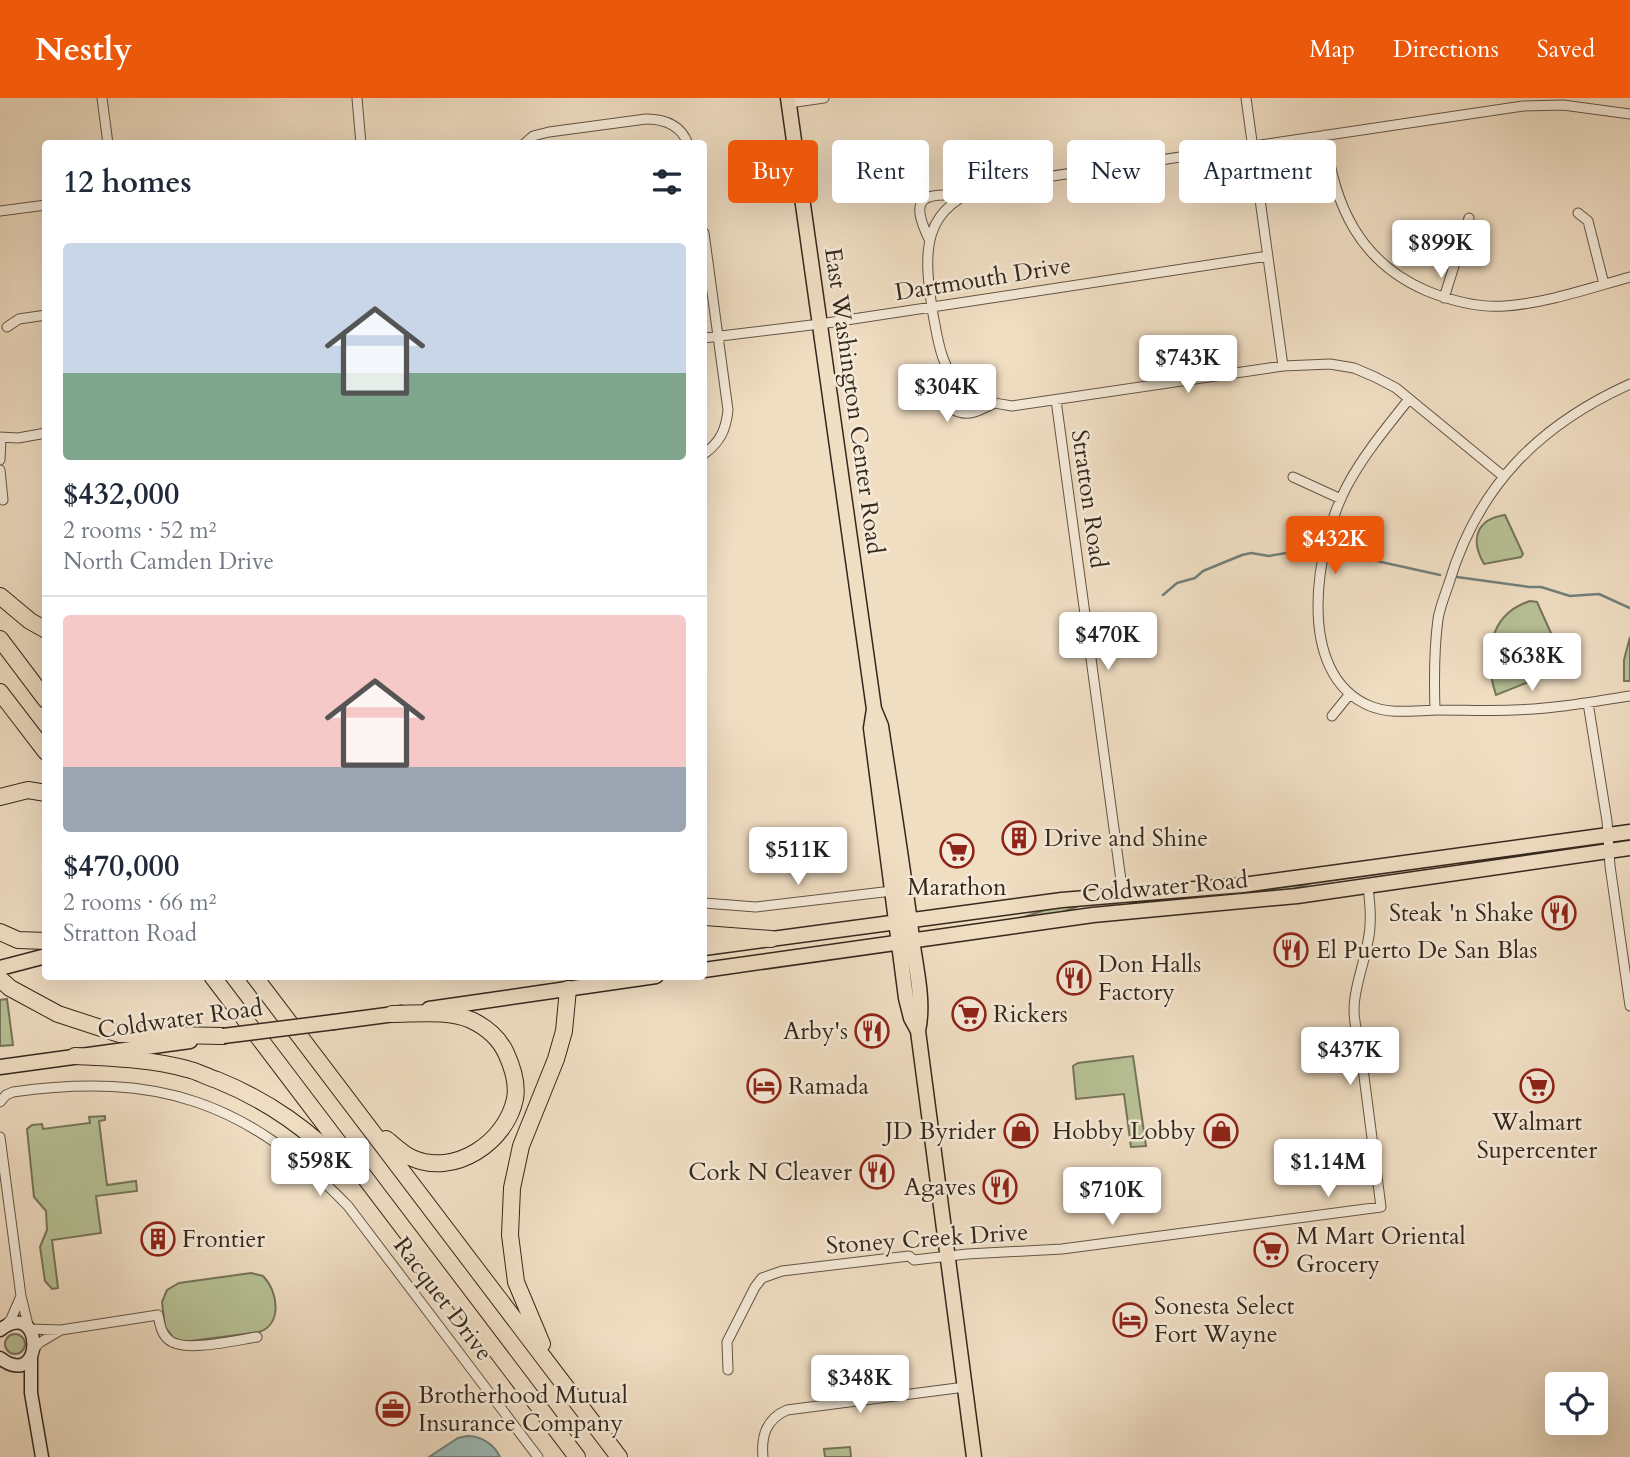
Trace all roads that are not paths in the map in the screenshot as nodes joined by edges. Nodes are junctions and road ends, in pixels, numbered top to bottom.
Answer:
1 (102, 98) edge
2 (357, 98) edge
3 (824, 98) edge
4 (1246, 98) edge
5 (789, 101) edge
6 (1630, 114) edge
7 (1325, 135) junction
8 (107, 140) edge
9 (362, 140) edge
10 (528, 140) edge
11 (687, 140) edge
12 (1252, 140) edge
13 (1292, 140) edge
14 (1179, 157) edge
15 (1053, 176) edge
16 (943, 195) edge
17 (954, 203) edge
18 (1261, 203) edge
19 (42, 206) edge
20 (0, 211) edge
21 (1578, 214) dead end
22 (1469, 218) dead end
23 (929, 239) junction
24 (707, 255) edge
25 (1268, 256) junction
26 (1630, 277) edge
27 (1604, 284) junction
28 (1444, 298) junction
29 (932, 306) junction
30 (42, 316) edge
31 (820, 324) junction
32 (7, 327) dead end
33 (718, 336) junction
34 (707, 338) edge
35 (1283, 366) junction
36 (949, 372) junction
37 (1630, 384) edge
38 (1409, 399) junction
39 (1056, 400) junction
40 (994, 403) junction
41 (42, 434) edge
42 (0, 437) edge
43 (707, 451) edge
44 (0, 460) edge
45 (0, 470) edge
46 (1503, 476) junction
47 (1293, 477) dead end
48 (1341, 499) junction
49 (3, 500) dead end
50 (0, 596) edge
51 (42, 627) edge
52 (0, 639) edge
53 (0, 692) edge
54 (42, 695) edge
55 (1349, 695) junction
56 (1630, 696) edge
57 (1588, 703) junction
58 (874, 709) junction
59 (1435, 710) junction
60 (1332, 716) dead end
61 (42, 747) edge
62 (42, 792) edge
63 (0, 797) edge
64 (1630, 832) edge
65 (1608, 835) junction
66 (1630, 840) edge
67 (1630, 848) edge
68 (1609, 851) junction
69 (1481, 852) junction
70 (1449, 857) junction
71 (1546, 861) junction
72 (1366, 868) junction
73 (1434, 876) junction
74 (1368, 886) junction
75 (1192, 890) junction
76 (892, 891) junction
77 (1123, 895) junction
78 (1297, 896) junction
79 (707, 903) edge
80 (1125, 913) junction
81 (903, 921) junction
82 (1056, 921) junction
83 (0, 932) edge
84 (707, 934) edge
85 (771, 939) junction
86 (42, 941) edge
87 (906, 943) junction
88 (707, 948) edge
89 (1626, 954) edge
90 (42, 957) edge
91 (0, 968) edge
92 (707, 970) edge
93 (0, 979) edge
94 (215, 980) edge
95 (257, 980) edge
96 (629, 980) edge
97 (568, 989) junction
98 (1630, 1006) edge
99 (391, 1014) junction
100 (223, 1036) junction
101 (75, 1056) junction
102 (0, 1067) edge
103 (0, 1101) edge
104 (361, 1116) junction
105 (0, 1137) edge
106 (386, 1206) junction
107 (947, 1256) junction
108 (21, 1296) junction
109 (2, 1328) edge
110 (29, 1329) junction
111 (61, 1330) junction
112 (257, 1337) dead end
113 (33, 1352) junction
114 (3, 1360) edge
115 (728, 1370) dead end
116 (563, 1384) junction
117 (964, 1387) junction
118 (31, 1393) junction
119 (42, 1457) edge
120 (538, 1457) edge
121 (577, 1457) edge
122 (619, 1457) edge
123 (762, 1457) edge
124 (974, 1457) edge

1 - 8 street
2 - 9 street
3 - 5 street
4 - 12 street
5 - 31 main road, East Washington Center Road
6 - 7 street
7 - 13 street
7 - 28 street
10 - 11 street
14 - 15 street
16 - 23 street
17 - 23 street
18 - 25 street
19 - 20 street
21 - 27 street
22 - 28 street
23 - 29 street
24 - 33 street
25 - 29 street, Dartmouth Drive
25 - 35 street
26 - 27 street
27 - 28 street
29 - 31 street, Dartmouth Drive
29 - 36 street
30 - 32 street
31 - 33 street, Dartmouth Drive
31 - 58 main road, East Washington Center Road
33 - 34 street, Dartmouth Drive
33 - 43 street
35 - 38 street
35 - 39 street
36 - 40 street
36 - 40 street
37 - 46 street
38 - 46 street
38 - 48 street
39 - 40 street
39 - 77 street, Stratton Road
41 - 42 street
42 - 44 street
45 - 49 street
46 - 59 street
47 - 48 street
48 - 55 street
50 - 51 highway
52 - 54 highway
53 - 61 highway
55 - 59 street
55 - 60 street
56 - 57 street
57 - 59 street
57 - 65 street
58 - 76 main road, East Washington Center Road
58 - 81 main road, East Washington Center Road
62 - 63 highway
64 - 65 main road, Coldwater Road
65 - 68 street
65 - 69 main road, Coldwater Road
65 - 71 main road
66 - 68 main road
67 - 68 main road, Coldwater Road
68 - 71 main road, Coldwater Road
68 - 89 street
69 - 70 main road, Coldwater Road
69 - 73 main road
70 - 72 main road, Coldwater Road
70 - 74 main road
71 - 73 main road, Coldwater Road
72 - 75 main road, Coldwater Road
72 - 78 main road
73 - 74 main road, Coldwater Road
74 - 78 main road, Coldwater Road
74 - 107 street, Stoney Creek Drive
75 - 77 main road, Coldwater Road
75 - 80 main road
76 - 79 street
76 - 81 main road, East Washington Center Road
77 - 81 main road, Coldwater Road
77 - 82 main road
78 - 80 main road, Coldwater Road
80 - 82 main road, Coldwater Road
81 - 85 main road, Coldwater Road
81 - 87 main road, East Washington Center Road
82 - 87 main road, Coldwater Road
83 - 86 highway
84 - 85 highway
85 - 88 main road, Coldwater Road
87 - 92 main road, Coldwater Road
87 - 107 main road, East Washington Center Road
89 - 98 street
90 - 91 main road
93 - 100 highway
94 - 106 highway
95 - 104 highway
96 - 97 main road, Coldwater Road
97 - 99 main road, Coldwater Road
97 - 116 highway
99 - 100 main road, Coldwater Road, bridge
99 - 104 highway
100 - 101 main road, Coldwater Road
101 - 102 main road, Coldwater Road
101 - 106 highway
103 - 120 street, Racquet Drive
104 - 116 highway
105 - 108 street
106 - 121 highway
107 - 115 street, Stoney Creek Drive
107 - 117 main road, East Washington Center Road
108 - 109 street
108 - 110 street
109 - 110 main road
110 - 111 street
110 - 113 main road
111 - 112 street
111 - 113 street
113 - 114 main road
113 - 118 main road
114 - 118 main road
116 - 122 highway
117 - 123 street
117 - 124 main road, East Washington Center Road
118 - 119 main road

